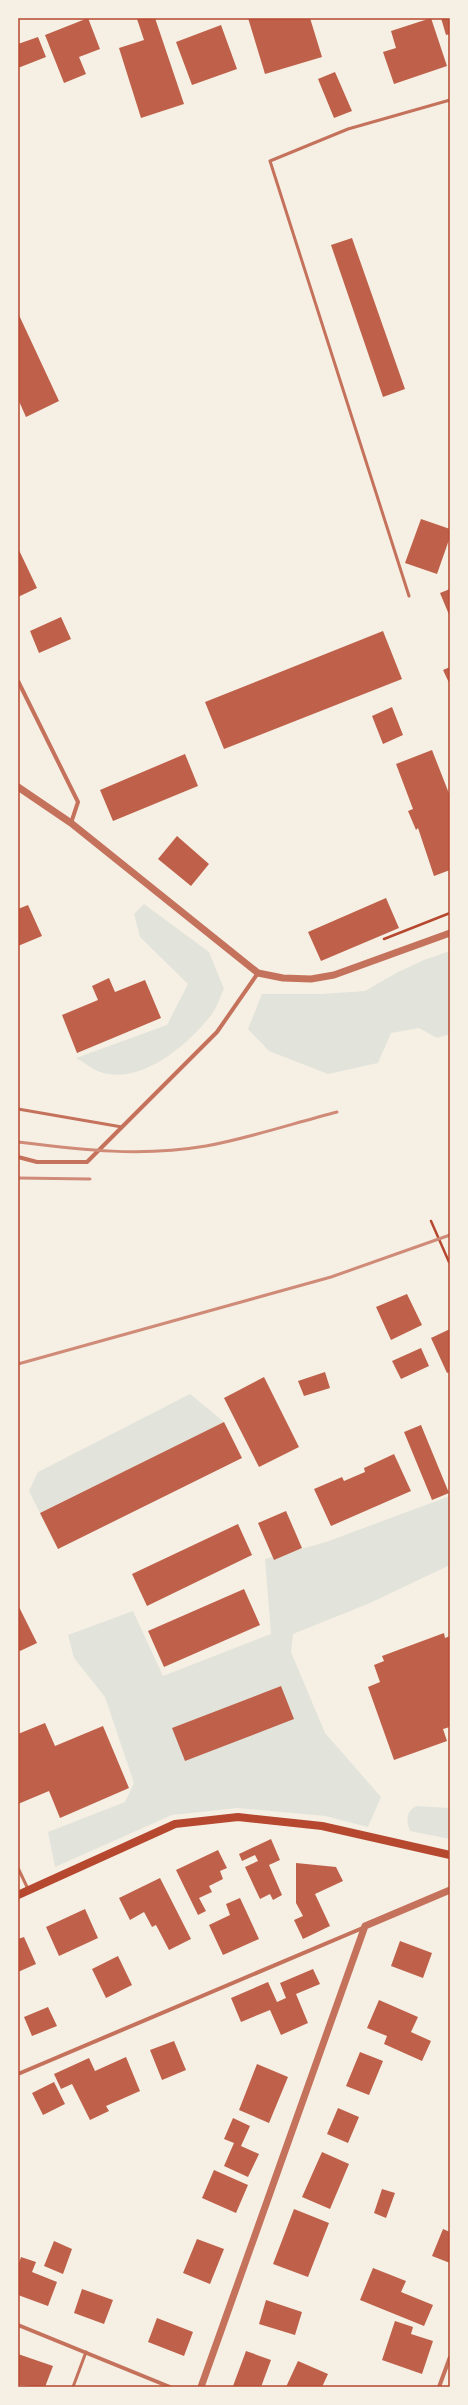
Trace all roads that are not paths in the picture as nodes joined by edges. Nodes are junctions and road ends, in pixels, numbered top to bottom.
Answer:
1 (450, 100) edge
2 (409, 596) dead end
3 (18, 681) edge
4 (18, 787) edge
5 (71, 823) junction
6 (450, 933) edge
7 (258, 973) junction
8 (18, 1109) edge
9 (122, 1127) junction
10 (18, 1157) edge
11 (450, 1855) edge
12 (18, 1868) edge
13 (29, 1890) junction
14 (450, 1890) edge
15 (18, 1895) edge
16 (365, 1926) junction
17 (18, 2074) edge
18 (18, 2325) edge
19 (86, 2352) junction
20 (450, 2357) edge
21 (73, 2387) edge
22 (170, 2387) edge
23 (201, 2387) edge
24 (439, 2387) edge

1 - 2 lane
3 - 5 street
4 - 5 street
5 - 7 street
6 - 7 street
7 - 9 street
8 - 9 lane
9 - 10 street
11 - 13 main road
12 - 13 lane
13 - 15 main road
14 - 16 street
16 - 17 street
16 - 23 street
18 - 19 street
19 - 21 lane
19 - 22 street
20 - 24 street

